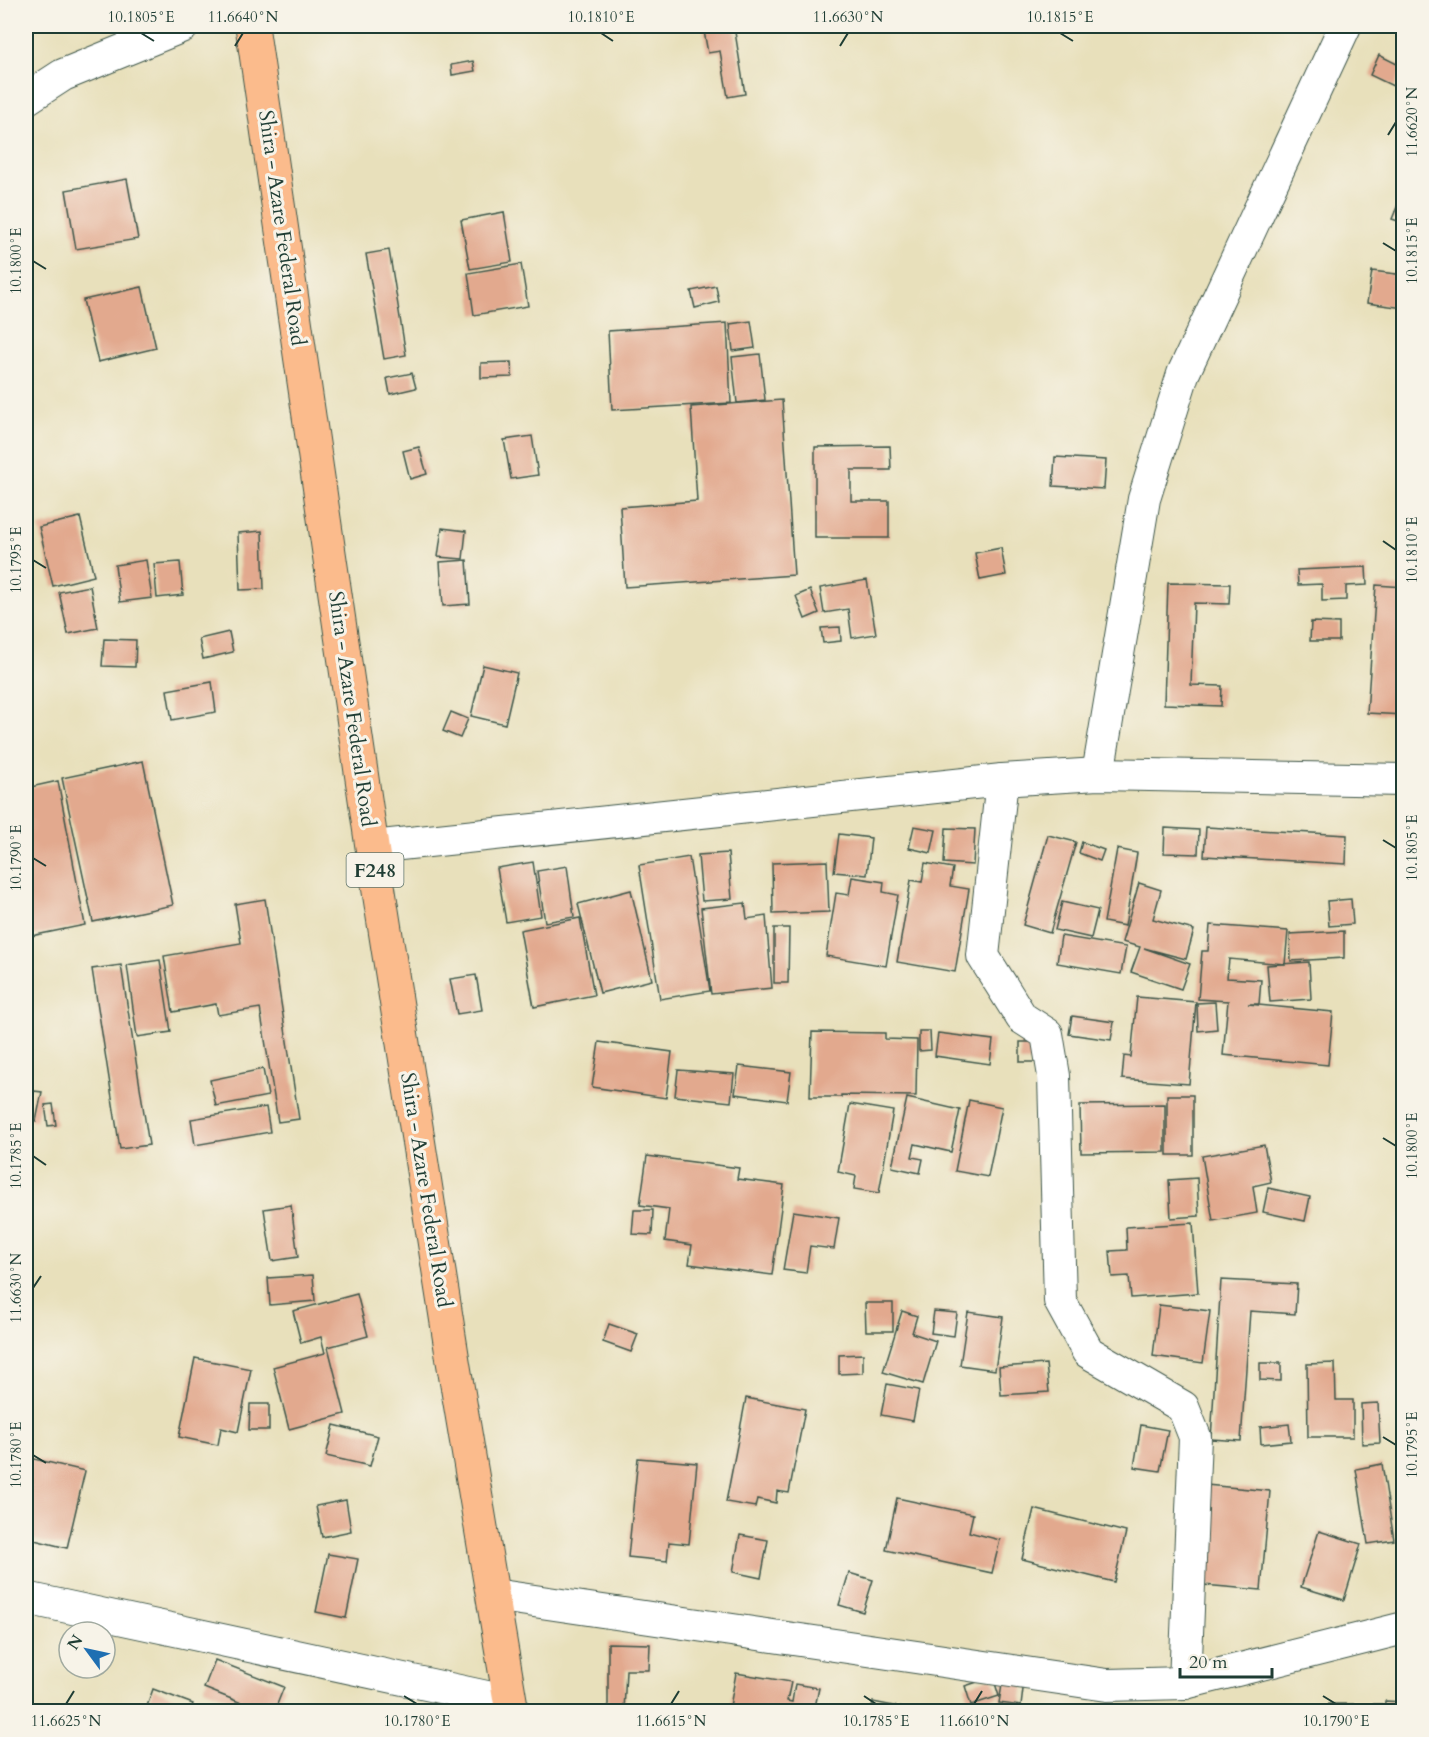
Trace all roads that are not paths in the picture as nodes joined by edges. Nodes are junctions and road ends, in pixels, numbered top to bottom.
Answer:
1 (183, 26) edge
2 (252, 26) edge
3 (1345, 26) edge
4 (26, 99) edge
5 (1098, 774) junction
6 (1002, 780) junction
7 (1404, 780) edge
8 (372, 847) junction
9 (493, 1595) junction
10 (26, 1598) edge
11 (1404, 1628) edge
12 (1185, 1683) junction
13 (511, 1707) edge

1 - 4 street
2 - 8 main road, Shira - Azare Federal Road / F248
3 - 5 street
5 - 6 street
5 - 7 street
6 - 8 street
6 - 12 street
8 - 9 main road, Shira - Azare Federal Road / F248
9 - 12 street
9 - 13 main road, Shira - Azare Federal Road / F248
10 - 13 street
11 - 12 street

